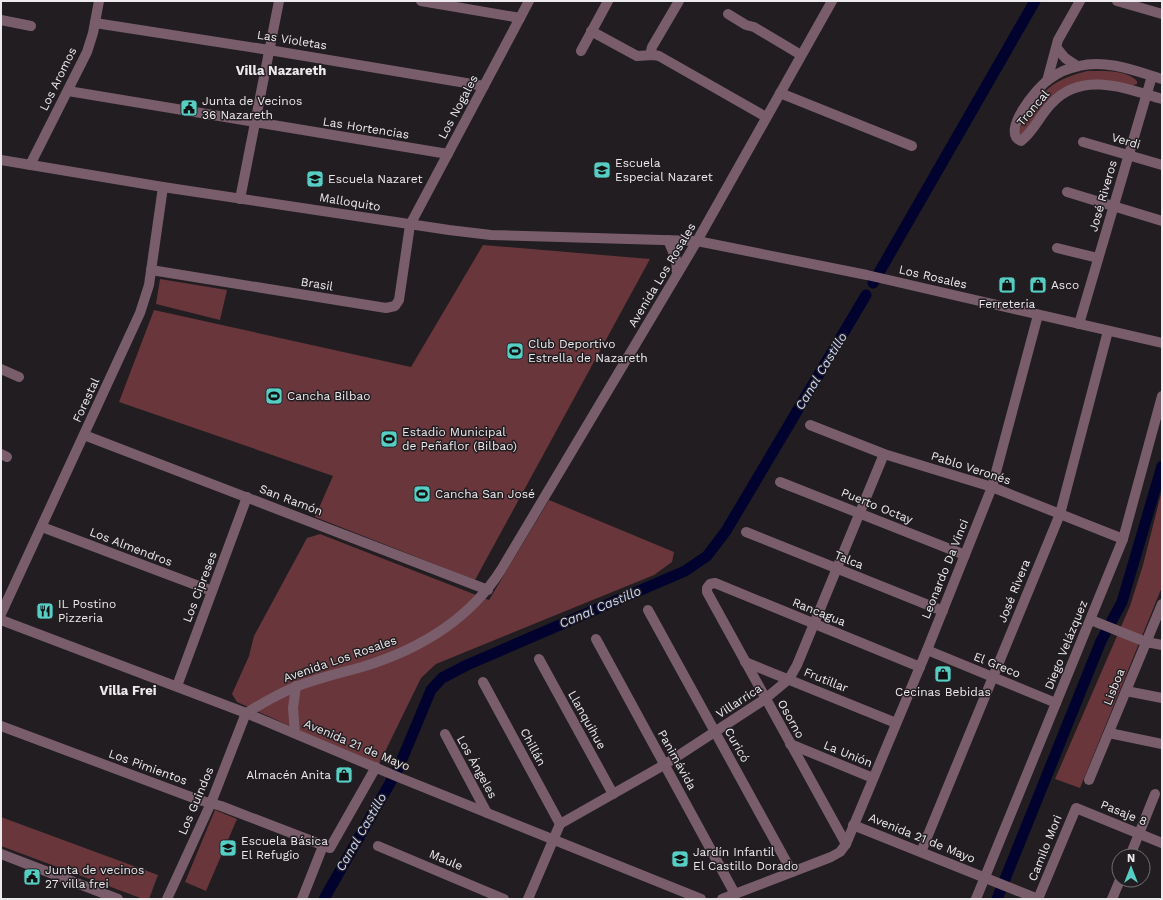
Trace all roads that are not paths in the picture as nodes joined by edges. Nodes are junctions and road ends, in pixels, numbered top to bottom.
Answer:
1 (99, 1) edge
2 (279, 1) edge
3 (421, 1) edge
4 (529, 1) edge
5 (608, 1) edge
6 (679, 1) edge
7 (832, 1) edge
8 (1080, 1) edge
9 (1117, 1) edge
10 (728, 14) dead end
11 (1162, 14) edge
12 (520, 18) junction
13 (1, 20) edge
14 (95, 23) junction
15 (31, 26) dead end
16 (591, 31) junction
17 (1057, 48) junction
18 (269, 50) junction
19 (581, 51) dead end
20 (650, 55) junction
21 (801, 55) junction
22 (1077, 66) junction
23 (1152, 76) junction
24 (1162, 79) edge
25 (1047, 81) junction
26 (484, 86) junction
27 (68, 91) junction
28 (780, 92) junction
29 (1146, 94) junction
30 (1162, 99) edge
31 (766, 117) junction
32 (255, 123) junction
33 (1083, 142) dead end
34 (912, 146) dead end
35 (448, 154) junction
36 (1128, 155) junction
37 (1, 160) edge
38 (30, 165) junction
39 (1162, 165) edge
40 (163, 187) junction
41 (1067, 192) dead end
42 (240, 199) junction
43 (1113, 206) junction
44 (1162, 221) edge
45 (410, 225) junction
46 (668, 240) junction
47 (697, 241) junction
48 (1057, 248) dead end
49 (1098, 258) junction
50 (151, 270) junction
51 (677, 275) junction
52 (1038, 315) junction
53 (1079, 324) junction
54 (1108, 331) junction
55 (1162, 344) edge
56 (1, 369) edge
57 (19, 376) dead end
58 (1162, 396) edge
59 (810, 425) dead end
60 (84, 435) junction
61 (884, 454) junction
62 (780, 482) dead end
63 (992, 487) junction
64 (247, 497) junction
65 (859, 513) junction
66 (1060, 514) junction
67 (42, 527) junction
68 (746, 532) dead end
69 (1123, 539) junction
70 (965, 555) junction
71 (836, 568) junction
72 (708, 585) joint
73 (488, 590) junction
74 (212, 591) junction
75 (1162, 604) edge
76 (648, 610) dead end
77 (943, 611) junction
78 (1, 614) edge
79 (1, 620) edge
80 (1095, 621) junction
81 (814, 624) junction
82 (596, 639) dead end
83 (1146, 642) junction
84 (1162, 645) edge
85 (927, 650) junction
86 (538, 659) dead end
87 (745, 662) junction
88 (920, 667) junction
89 (993, 677) junction
90 (789, 679) junction
91 (483, 682) dead end
92 (176, 686) junction
93 (296, 686) junction
94 (1126, 691) junction
95 (1162, 698) edge
96 (765, 699) junction
97 (1056, 703) junction
98 (246, 713) junction
99 (896, 723) junction
100 (1, 726) edge
101 (715, 732) junction
102 (295, 733) junction
103 (1109, 733) junction
104 (444, 734) dead end
105 (790, 744) junction
106 (1162, 744) edge
107 (664, 765) junction
108 (376, 767) junction
109 (873, 778) junction
110 (1089, 780) dead end
111 (613, 794) junction
112 (1155, 794) dead end
113 (211, 803) junction
114 (1076, 808) joint
115 (487, 813) junction
116 (560, 824) junction
117 (853, 825) junction
118 (1139, 833) junction
119 (552, 839) junction
120 (1162, 842) edge
121 (846, 844) junction
122 (378, 846) dead end
123 (327, 847) junction
124 (1133, 848) edge
125 (921, 852) junction
126 (1, 854) edge
127 (792, 872) junction
128 (988, 879) junction
129 (1117, 888) edge
130 (735, 894) junction
131 (118, 899) edge
132 (166, 899) edge
133 (302, 899) edge
134 (504, 899) edge
135 (528, 899) edge
136 (701, 899) edge
137 (722, 899) edge
138 (976, 899) edge
139 (1038, 899) edge
140 (1112, 899) edge

1 - 14 street, Los Aromos
2 - 18 street
3 - 12 street
4 - 12 street, Los Nogales
5 - 16 street
6 - 20 street
7 - 21 street, Avenida Los Rosales
8 - 17 street
9 - 11 street
10 - 21 street
12 - 26 street, Los Nogales
13 - 15 street
14 - 18 street, Las Violetas
14 - 27 street, Los Aromos
16 - 19 street
16 - 20 street
17 - 22 street
17 - 25 street
18 - 26 street, Las Violetas
18 - 32 street
20 - 31 street
21 - 28 street, Avenida Los Rosales
22 - 23 street, Troncal
22 - 25 street, Troncal
23 - 24 street, Troncal
23 - 29 street, José Riveros
25 - 29 street, Troncal
26 - 35 street, Los Nogales
27 - 32 street, Las Hortencias
27 - 38 street, Los Aromos
28 - 31 street, Avenida Los Rosales
28 - 34 street
29 - 30 street, Troncal
29 - 36 street, José Riveros
31 - 47 street, Avenida Los Rosales
32 - 35 street, Las Hortencias
32 - 42 street
33 - 36 street, Verdi
35 - 45 street, Los Nogales
36 - 39 street, Verdi
36 - 43 street, José Riveros
37 - 38 street, Malloquito
38 - 40 street, Malloquito
40 - 42 street, Malloquito
40 - 50 street, Forestal
41 - 43 street
42 - 45 street, Malloquito
43 - 44 street
43 - 49 street, José Riveros
45 - 46 street, Malloquito
45 - 50 street, Brasil
46 - 47 street, Malloquito
46 - 51 street
47 - 51 street, Avenida Los Rosales
47 - 52 street, Los Rosales
48 - 49 street
49 - 53 street, José Riveros
50 - 60 street, Forestal
51 - 73 street, Avenida Los Rosales
52 - 53 street, Los Rosales
52 - 63 street, Leonardo Da Vinci
53 - 54 street, Los Rosales
54 - 55 street, Los Rosales
54 - 66 street, José Rivera
56 - 57 street
58 - 69 street, Diego Velázquez
59 - 61 street, Pablo Veronés
60 - 64 street, San Ramón
60 - 67 street, Forestal
61 - 63 street, Pablo Veronés
61 - 65 street, Villarrica
62 - 65 street, Puerto Octay
63 - 66 street, Pablo Veronés
63 - 70 street, Leonardo Da Vinci
64 - 73 street, San Ramón
64 - 74 street, Los Cipreses
65 - 70 street, Puerto Octay
65 - 71 street, Villarrica
66 - 69 street, Pablo Veronés
66 - 89 street, José Rivera
67 - 74 street, Los Almendros
67 - 78 street, Forestal
68 - 71 street, Talca
69 - 80 street, Diego Velázquez
70 - 77 street, Leonardo Da Vinci
71 - 77 street, Talca
71 - 81 street, Villarrica
72 - 81 street, Rancagua
72 - 87 street, Osorno
73 - 93 street, Avenida Los Rosales
74 - 92 street, Los Cipreses
75 - 83 street, Lisboa
76 - 101 street, Curicó
77 - 85 street, Leonardo Da Vinci
79 - 92 street, Avenida 21 de Mayo
80 - 83 street
80 - 97 street, Diego Velázquez
81 - 88 street, Rancagua
81 - 90 street, Villarrica
82 - 107 street, Panimávida
83 - 84 street
83 - 94 street, Lisboa
85 - 88 street, Leonardo Da Vinci
85 - 89 street, El Greco
86 - 111 street, Llanquihue
87 - 90 street, Frutillar
87 - 96 street, Osorno
88 - 99 street, Leonardo Da Vinci
89 - 97 street, El Greco
89 - 125 street, José Rivera
90 - 96 street, Villarrica
90 - 99 street, Frutillar
91 - 116 street, Chillán
92 - 98 street, Avenida 21 de Mayo
93 - 98 street, Avenida Los Rosales
93 - 102 street
94 - 95 street
94 - 103 street, Lisboa
96 - 101 street, Villarrica
96 - 105 street, Osorno
97 - 128 street, Diego Velázquez
98 - 102 street, Avenida 21 de Mayo
98 - 113 street, Los Guindos
99 - 109 street, Leonardo Da Vinci
100 - 113 street, Los Pimientos
101 - 107 street, Villarrica
101 - 127 street, Curicó
102 - 108 street, Avenida 21 de Mayo
103 - 106 street
103 - 110 street, Lisboa
104 - 115 street, Los Ángeles
105 - 109 street, La Unión
105 - 121 street, Osorno
107 - 111 street, Villarrica
107 - 130 street, Panimávida
108 - 115 street, Avenida 21 de Mayo
108 - 123 street
109 - 117 street, Leonardo Da Vinci
111 - 116 street, Villarrica
112 - 118 street
113 - 123 street, Los Pimientos
113 - 132 street, Los Guindos
114 - 118 street, Pasaje 8
114 - 139 street, Camilo Mori
115 - 119 street, Avenida 21 de Mayo
116 - 119 street
117 - 121 street, Avenida 21 de Mayo
117 - 125 street, Avenida 21 de Mayo
118 - 120 street, Pasaje 8
118 - 124 street
119 - 135 street
119 - 136 street, Avenida 21 de Mayo
121 - 127 street, Avenida 21 de Mayo
122 - 134 street, Maule
123 - 133 street
125 - 128 street, Avenida 21 de Mayo
126 - 131 street
127 - 130 street, Avenida 21 de Mayo
128 - 138 street, Diego Velázquez
128 - 139 street, Avenida 21 de Mayo
129 - 140 street
130 - 137 street, Avenida 21 de Mayo

